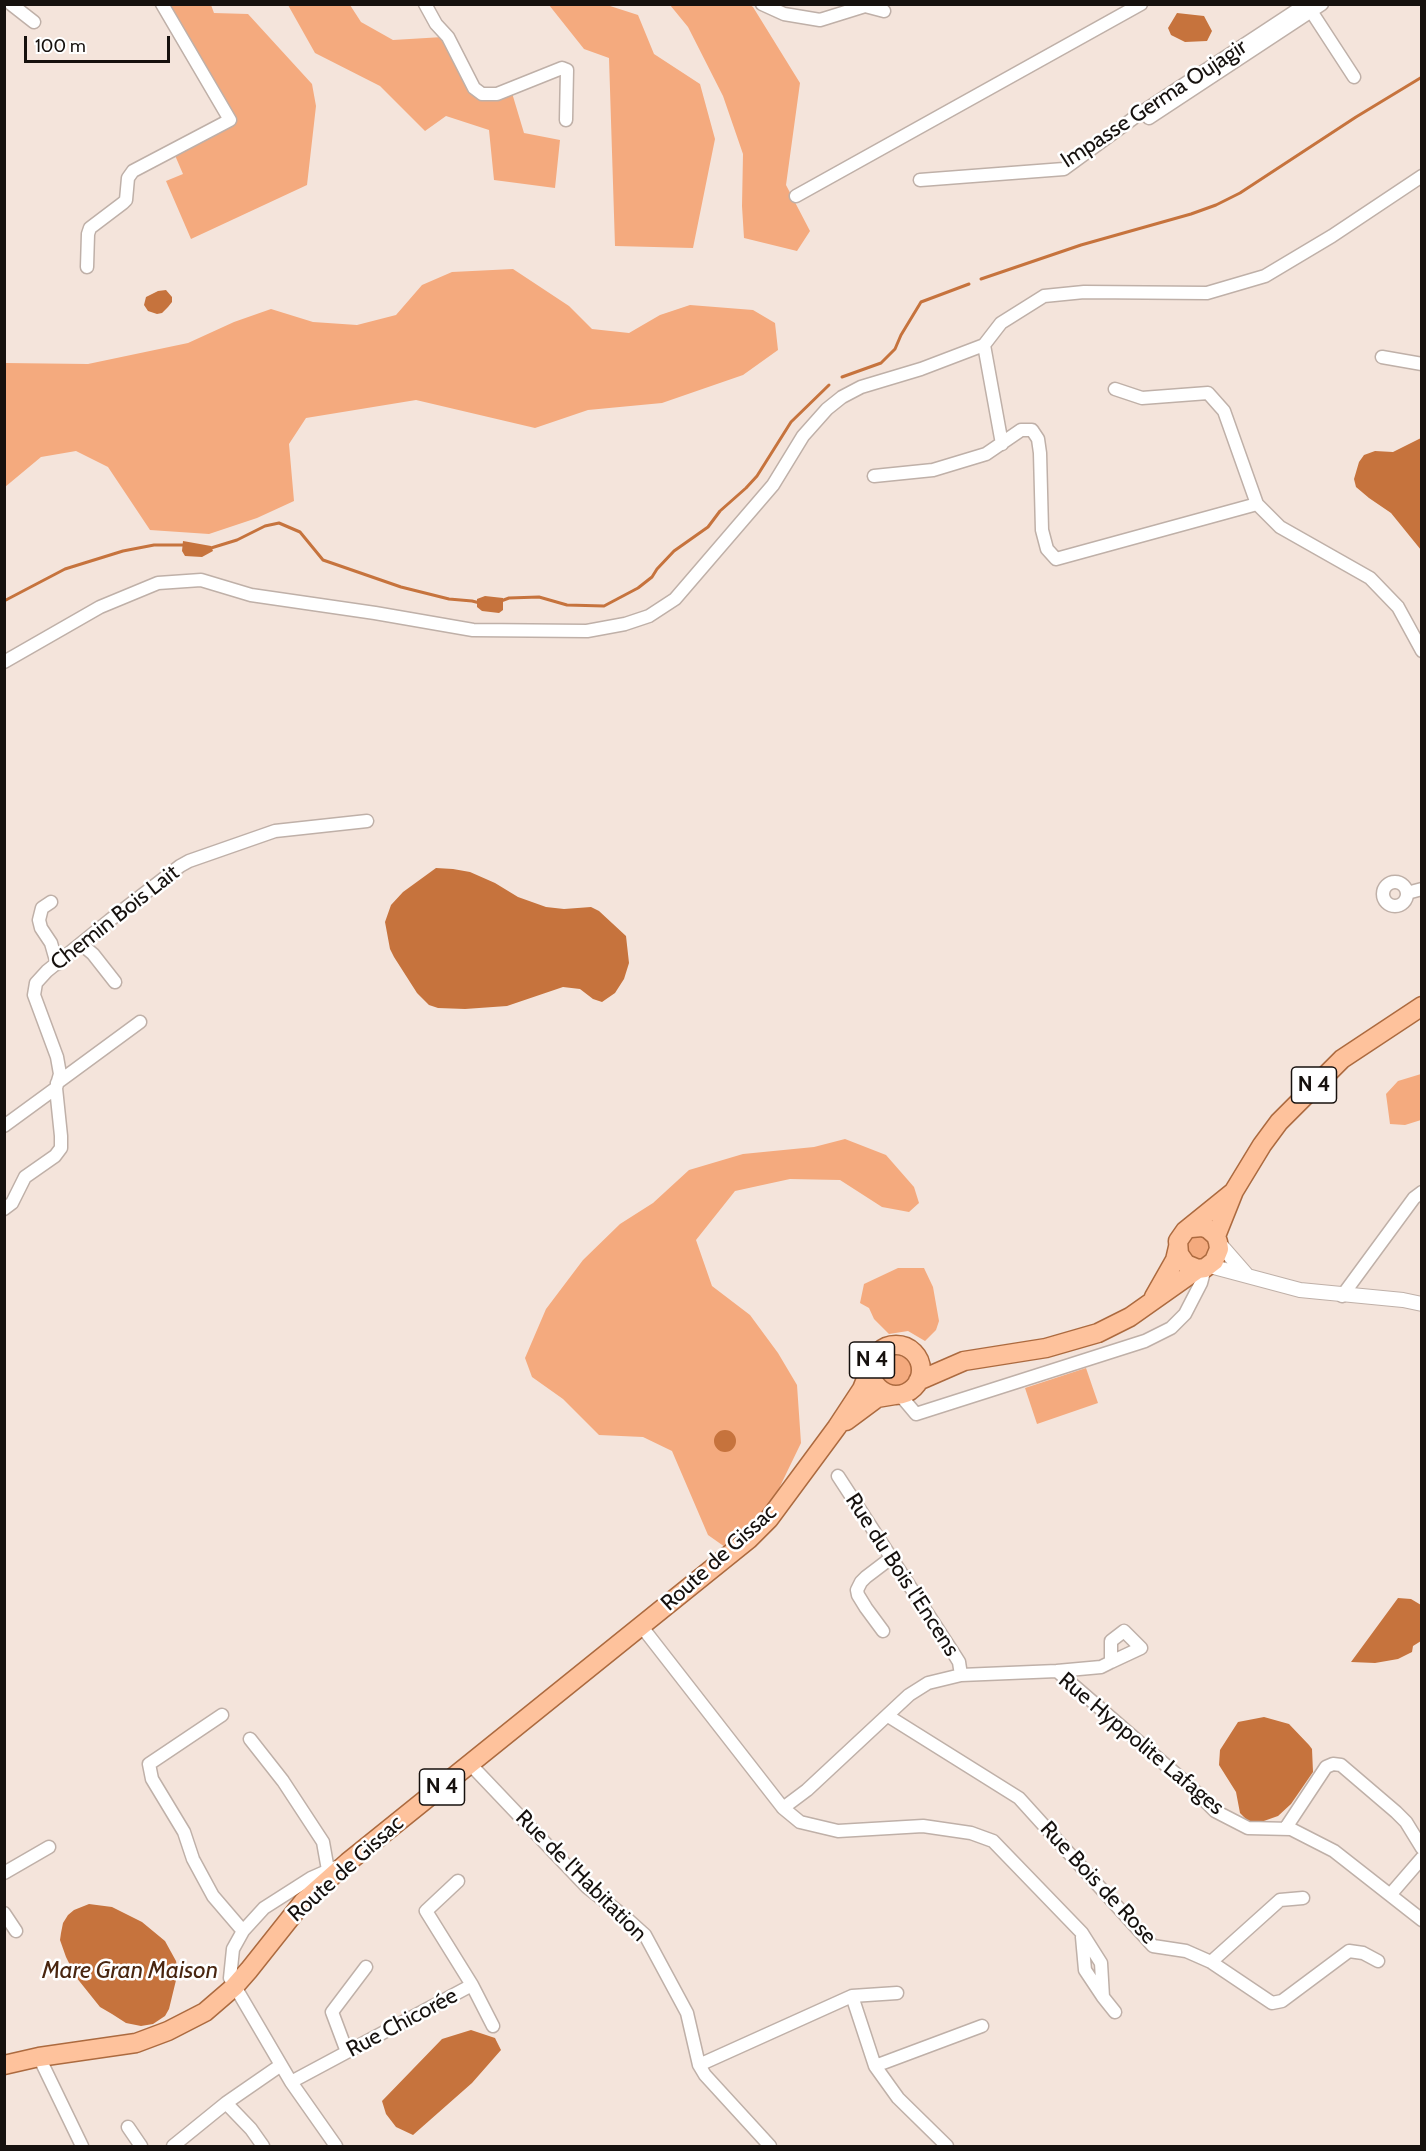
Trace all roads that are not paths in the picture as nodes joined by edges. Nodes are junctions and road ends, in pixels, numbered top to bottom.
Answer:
1 (11, 4) edge
2 (162, 4) edge
3 (425, 4) edge
4 (762, 4) edge
5 (1141, 4) edge
6 (1313, 7) edge
7 (885, 11) dead end
8 (34, 22) dead end
9 (1354, 77) dead end
10 (1149, 118) dead end
11 (566, 120) dead end
12 (1422, 176) edge
13 (920, 180) dead end
14 (796, 196) dead end
15 (87, 267) dead end
16 (984, 345) junction
17 (1382, 357) dead end
18 (1422, 364) edge
19 (1115, 389) dead end
20 (1002, 444) junction
21 (874, 476) dead end
22 (1257, 504) junction
23 (1422, 651) edge
24 (4, 662) edge
25 (367, 821) dead end
26 (1422, 888) edge
27 (1407, 893) dead end
28 (51, 902) dead end
29 (81, 944) junction
30 (57, 964) junction
31 (115, 982) dead end
32 (1422, 1006) edge
33 (140, 1022) dead end
34 (57, 1085) junction
35 (4, 1126) edge
36 (1234, 1191) junction
37 (1422, 1192) edge
38 (4, 1209) edge
39 (1191, 1228) junction
40 (1217, 1239) junction
41 (1178, 1247) junction
42 (1204, 1267) junction
43 (1246, 1274) junction
44 (1342, 1296) junction
45 (1150, 1302) junction
46 (1422, 1304) edge
47 (916, 1355) junction
48 (964, 1361) junction
49 (870, 1369) junction
50 (918, 1381) junction
51 (898, 1395) junction
52 (837, 1427) junction
53 (838, 1476) dead end
54 (891, 1558) junction
55 (642, 1627) junction
56 (883, 1631) dead end
57 (1111, 1662) dead end
58 (1057, 1671) junction
59 (961, 1675) junction
60 (222, 1715) dead end
61 (888, 1716) junction
62 (250, 1739) dead end
63 (471, 1764) junction
64 (783, 1808) junction
65 (1284, 1829) junction
66 (49, 1847) dead end
67 (1422, 1848) edge
68 (1422, 1858) edge
69 (348, 1862) junction
70 (328, 1870) junction
71 (4, 1873) edge
72 (458, 1881) dead end
73 (1390, 1895) junction
74 (1303, 1898) dead end
75 (4, 1913) edge
76 (1422, 1920) edge
77 (16, 1931) dead end
78 (243, 1931) junction
79 (1378, 1961) dead end
80 (1211, 1962) junction
81 (366, 1967) dead end
82 (472, 1985) junction
83 (234, 1987) junction
84 (897, 1993) dead end
85 (852, 1996) junction
86 (1116, 2012) dead end
87 (493, 2026) dead end
88 (982, 2026) dead end
89 (347, 2052) junction
90 (39, 2057) junction
91 (4, 2065) edge
92 (281, 2065) junction
93 (699, 2065) junction
94 (875, 2066) junction
95 (291, 2082) junction
96 (226, 2103) junction
97 (128, 2127) dead end
98 (82, 2146) edge
99 (141, 2146) edge
100 (173, 2146) edge
101 (263, 2146) edge
102 (336, 2146) edge
103 (770, 2146) edge
104 (947, 2146) edge

1 - 8 street
2 - 15 street
3 - 11 street
4 - 7 street
5 - 14 street
6 - 9 street
6 - 10 street
6 - 13 street, Impasse Germa Oujagir
12 - 16 street
16 - 20 street
16 - 24 street
17 - 18 street
19 - 22 street
20 - 21 street
20 - 22 street
22 - 23 street
25 - 29 street, Chemin Bois Lait
26 - 27 street
28 - 30 street
29 - 30 street, Chemin Bois Lait
29 - 31 street
30 - 34 street, Chemin Bois Lait
32 - 36 main road, N 4
33 - 34 street
34 - 35 street
34 - 38 street, Chemin Bois Lait
36 - 39 main road, N 4
36 - 40 main road, N 4
37 - 44 street
39 - 40 main road
39 - 41 main road, N 4
40 - 42 main road, N 4
40 - 43 street
41 - 42 main road
41 - 45 main road, N 4
42 - 43 street
42 - 45 main road, N 4
42 - 51 street
43 - 44 street
44 - 46 street
45 - 48 main road, N 4
47 - 48 main road, N 4
47 - 49 main road, N 4
47 - 50 main road, N 4
48 - 50 main road, N 4
49 - 51 main road, N 4
49 - 52 main road, Route de Gissac / N 4
50 - 51 main road, N 4
51 - 52 main road, Route de Gissac / N 4
52 - 55 main road, Route de Gissac / N 4
53 - 54 street, Rue du Bois l'Encens
54 - 56 street
54 - 59 street, Rue du Bois l'Encens
55 - 63 main road, Route de Gissac / N 4
55 - 64 street
57 - 58 street
58 - 59 street, Rue Hyppolite Lafages
58 - 65 street, Rue Hyppolite Lafages
59 - 61 street, Rue Hyppolite Lafages
60 - 78 street
61 - 64 street, Rue Hyppolite Lafages
61 - 80 street, Rue Bois de Rose
62 - 70 street
63 - 69 main road, Route de Gissac / N 4
63 - 93 street, Rue de l'Habitation
64 - 86 street
65 - 67 street
65 - 73 street, Rue Hyppolite Lafages
66 - 71 street
68 - 73 street
69 - 70 street
69 - 83 main road, Route de Gissac / N 4
70 - 78 street
72 - 82 street
73 - 76 street, Rue Hyppolite Lafages
74 - 80 street
75 - 77 street
78 - 83 street
79 - 80 street, Rue Bois de Rose
81 - 89 street
82 - 87 street, Rue Chicorée
82 - 89 street, Rue Chicorée
83 - 90 main road, Route de Gissac / N 4
83 - 92 street
84 - 85 street
85 - 93 street
85 - 94 street
88 - 94 street
89 - 95 street, Rue Chicorée
90 - 91 main road, Route de Gissac / N 4
90 - 98 street
92 - 95 street
92 - 96 street
93 - 103 street, Rue de l'Habitation
94 - 104 street
95 - 102 street
96 - 100 street
96 - 101 street
97 - 99 street

